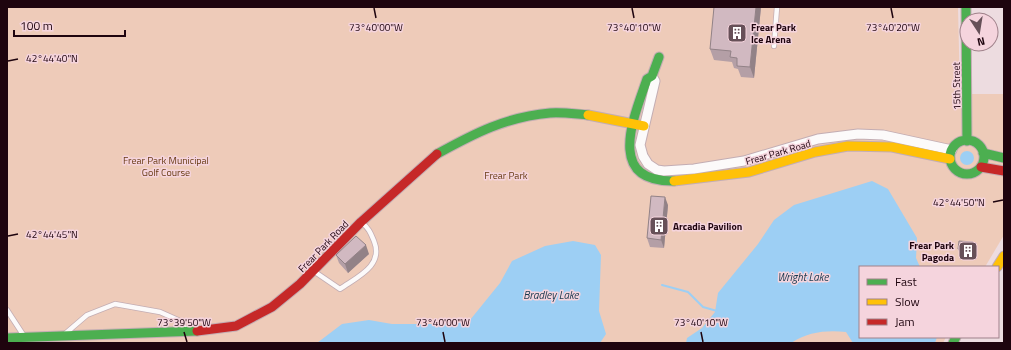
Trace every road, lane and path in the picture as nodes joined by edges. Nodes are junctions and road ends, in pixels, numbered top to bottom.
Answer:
1 (777, 7) edge
2 (966, 7) edge
3 (774, 46) dead end
4 (658, 57) dead end
5 (652, 76) junction
6 (631, 123) junction
7 (644, 126) junction
8 (967, 140) junction
9 (983, 153) junction
10 (951, 154) junction
11 (1004, 158) edge
12 (981, 167) junction
13 (1004, 171) edge
14 (361, 222) junction
15 (1004, 256) edge
16 (998, 266) edge
17 (314, 271) junction
18 (7, 310) edge
19 (189, 331) junction
20 (64, 335) junction
21 (7, 338) edge
22 (28, 340) edge

1 - 3 lane
2 - 8 street, 15th Street
4 - 5 street, Frear Park Road
5 - 6 street, Frear Park Road
5 - 7 street, Frear Park Road
6 - 7 street, Frear Park Road
6 - 10 street, Frear Park Road
6 - 14 street, Frear Park Road
7 - 10 street, Frear Park Road
8 - 9 street
8 - 10 street
9 - 11 street
9 - 12 street
10 - 12 street
12 - 13 street
14 - 17 street, Frear Park Road
14 - 17 lane
15 - 16 street
17 - 19 street, Frear Park Road
18 - 22 lane
19 - 20 street, Frear Park Road
19 - 20 lane
20 - 22 street, Frear Park Road
21 - 22 street, Frear Park Road

